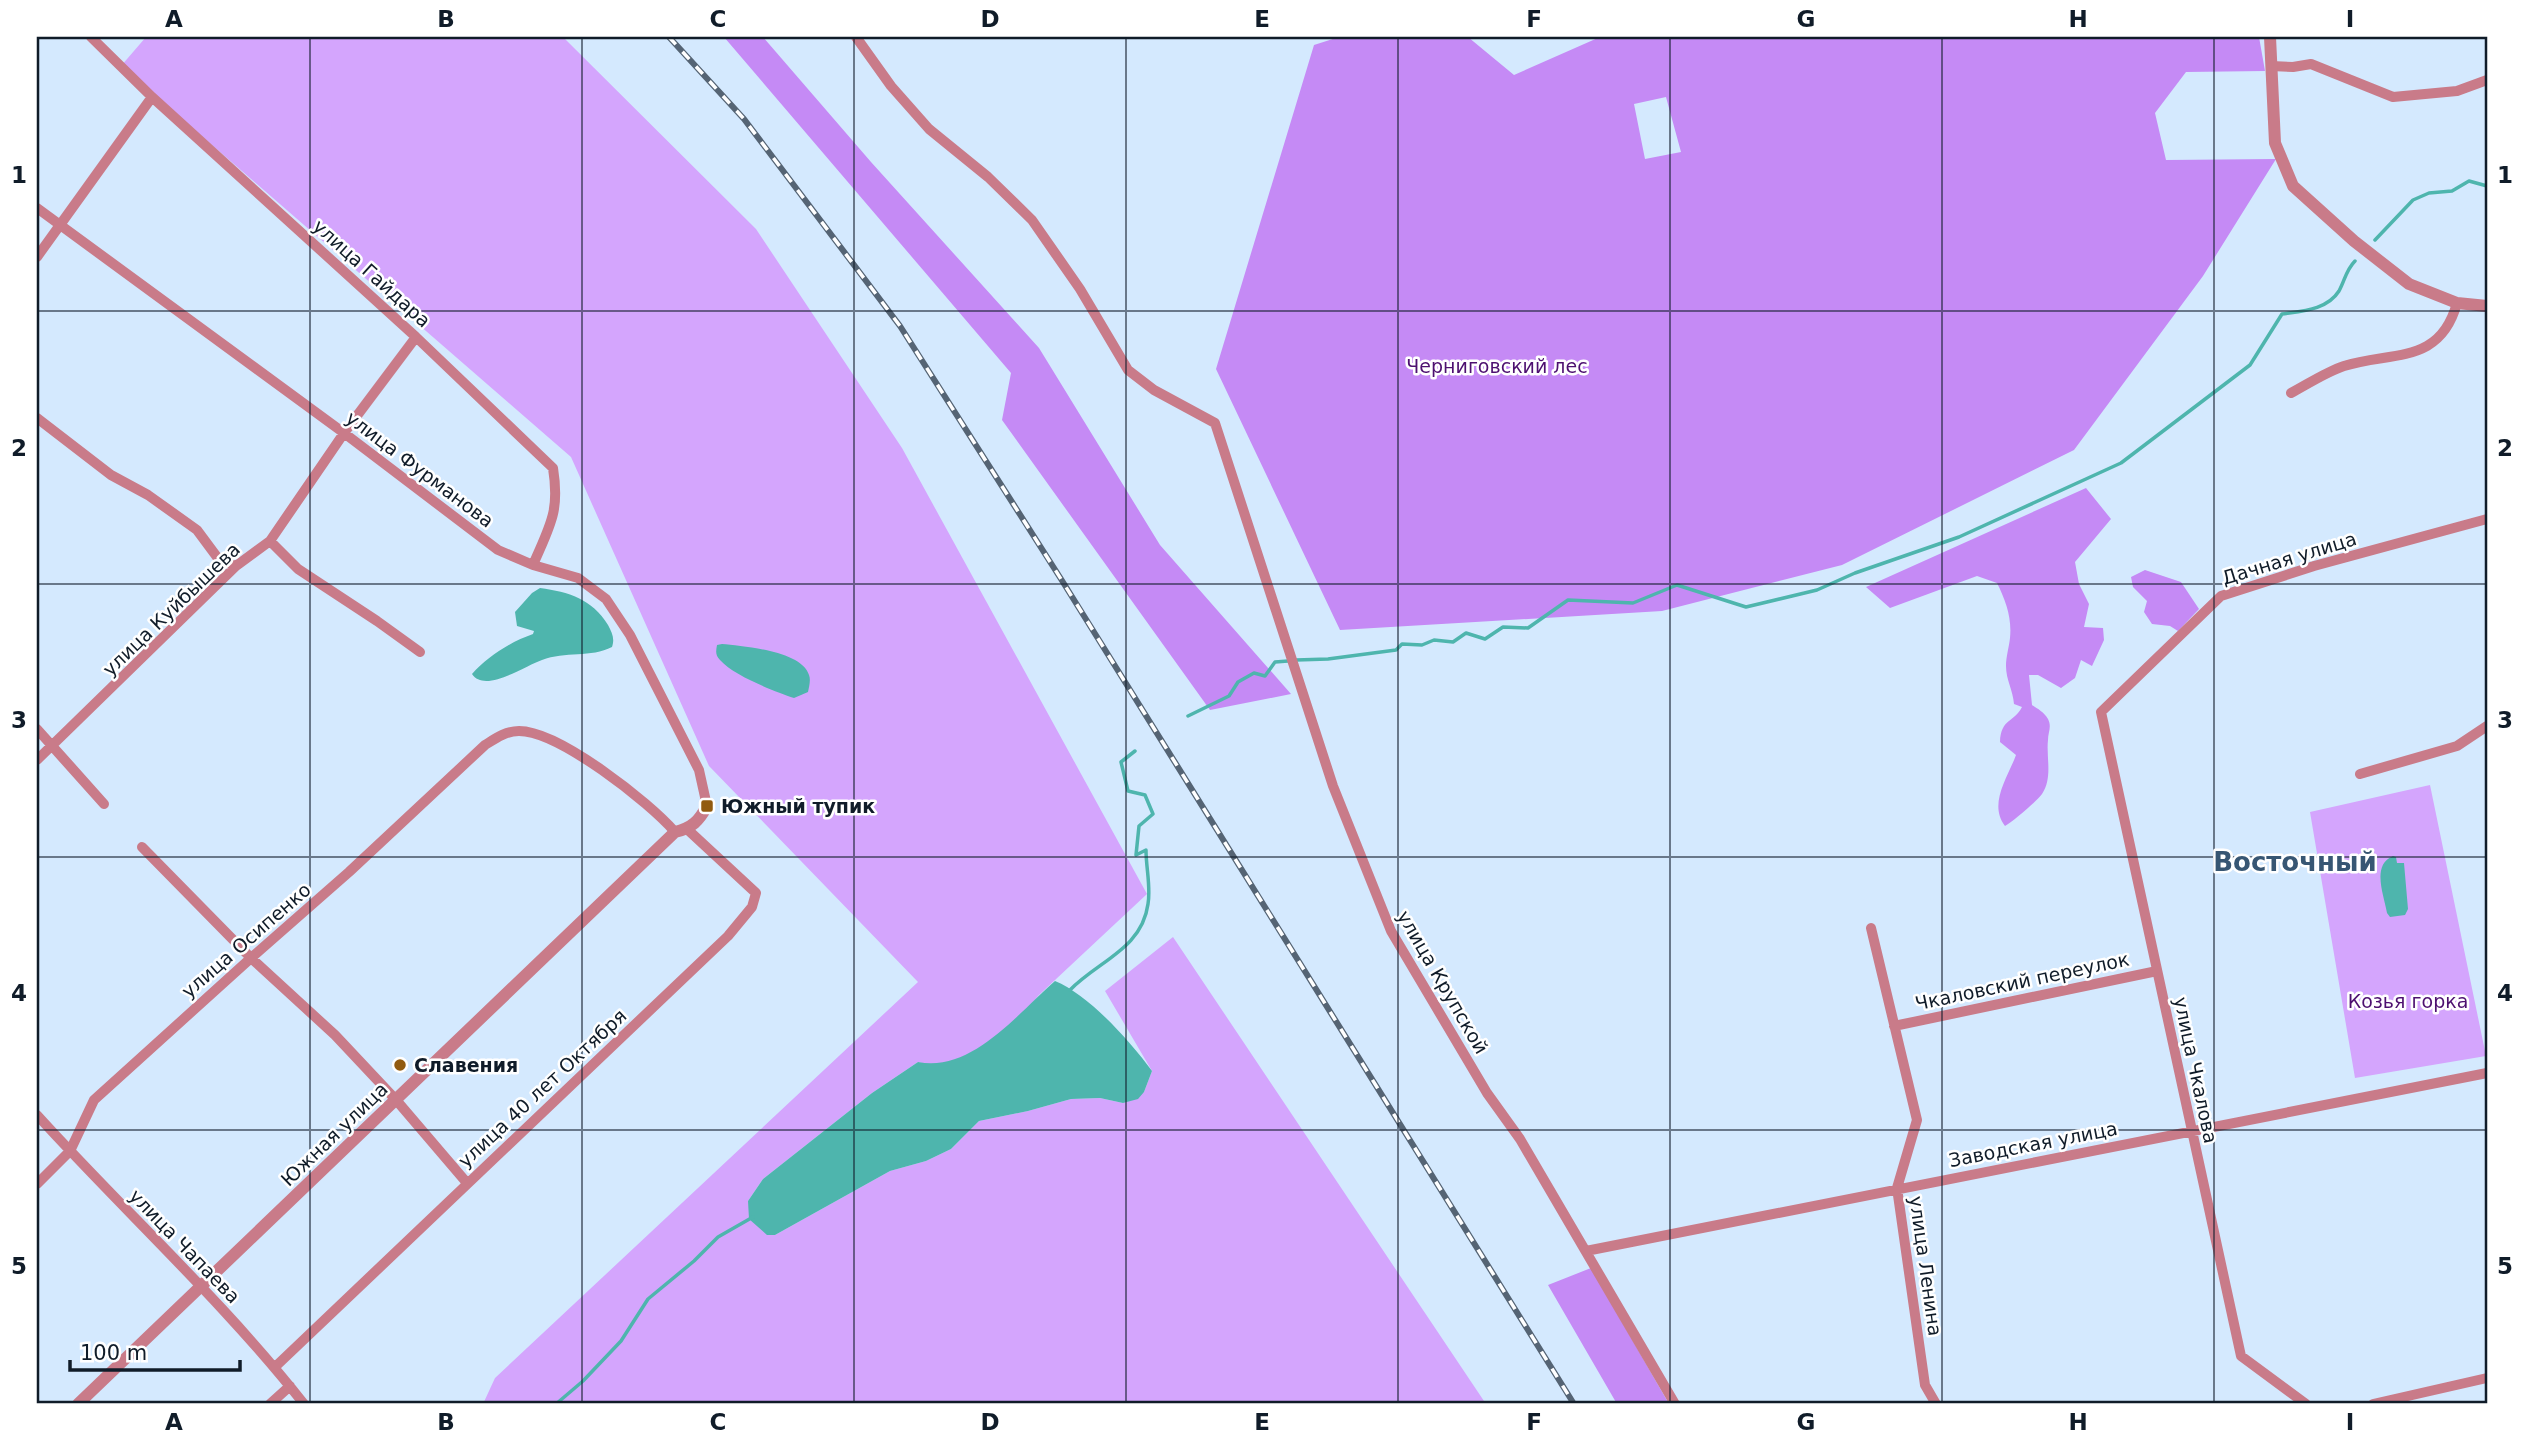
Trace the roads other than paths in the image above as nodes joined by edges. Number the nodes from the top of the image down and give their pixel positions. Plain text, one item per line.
1 (92, 37) edge
2 (856, 37) edge
3 (2270, 37) edge
4 (2271, 66) junction
5 (2487, 80) edge
6 (152, 97) junction
7 (37, 208) edge
8 (61, 225) junction
9 (37, 257) edge
10 (2457, 303) junction
11 (2487, 306) edge
12 (416, 337) junction
13 (2291, 393) dead end
14 (37, 418) edge
15 (344, 433) junction
16 (2487, 519) edge
17 (270, 541) junction
18 (533, 565) junction
19 (236, 566) junction
20 (420, 652) dead end
21 (2101, 712) joint
22 (2487, 726) edge
23 (37, 729) edge
24 (52, 746) junction
25 (37, 760) edge
26 (2360, 774) dead end
27 (104, 804) dead end
28 (707, 806) joint
29 (681, 831) junction
30 (142, 847) dead end
31 (1871, 928) dead end
32 (251, 958) junction
33 (2157, 971) junction
34 (1894, 1026) junction
35 (2487, 1073) edge
36 (397, 1101) junction
37 (37, 1115) edge
38 (2192, 1131) junction
39 (70, 1151) junction
40 (467, 1183) junction
41 (37, 1184) edge
42 (1897, 1188) junction
43 (1586, 1251) junction
44 (202, 1287) junction
45 (275, 1367) junction
46 (2487, 1378) edge
47 (290, 1386) junction
48 (78, 1404) edge
49 (270, 1404) edge
50 (304, 1404) edge
51 (1675, 1404) edge
52 (1936, 1404) edge
53 (2306, 1404) edge
54 (2373, 1404) edge

1 - 6 street, улица Гайдара
2 - 43 street, улица Крупской
3 - 4 street
4 - 5 street
4 - 10 street
6 - 8 street
6 - 12 street, улица Гайдара
7 - 8 street, улица Фурманова
8 - 9 street
8 - 15 street, улица Фурманова
10 - 11 street
10 - 13 street
12 - 15 street, улица Куйбышева
12 - 18 street, улица Гайдара
14 - 19 street
15 - 17 street, улица Куйбышева
15 - 18 street, улица Фурманова
16 - 21 street, Дачная улица
17 - 19 street, улица Куйбышева
17 - 20 street
18 - 28 street, улица Фурманова
19 - 24 street, улица Куйбышева
21 - 33 street, улица Чкалова
22 - 26 street
23 - 24 street
24 - 25 street, улица Куйбышева
24 - 27 street
28 - 29 street, Южная улица
29 - 32 street, улица Осипенко
29 - 36 street, Южная улица
29 - 40 street, улица 40 лет Октября
30 - 32 street
31 - 34 street, улица Ленина
32 - 36 street
32 - 39 street, улица Осипенко
33 - 34 street, Чкаловский переулок
33 - 38 street, улица Чкалова
34 - 42 street, улица Ленина
35 - 38 street, Заводская улица
36 - 40 street
36 - 44 street, Южная улица
37 - 39 street, улица Чапаева
38 - 42 street, Заводская улица
38 - 53 street, улица Чкалова
39 - 41 street, улица Осипенко
39 - 44 street, улица Чапаева
40 - 45 street, улица 40 лет Октября
42 - 43 street, Заводская улица
42 - 52 street, улица Ленина
43 - 51 street, улица Крупской
44 - 45 street, улица Чапаева
44 - 48 street, Южная улица
45 - 47 street, улица Чапаева
46 - 54 street
47 - 49 street
47 - 50 street, улица Чапаева

